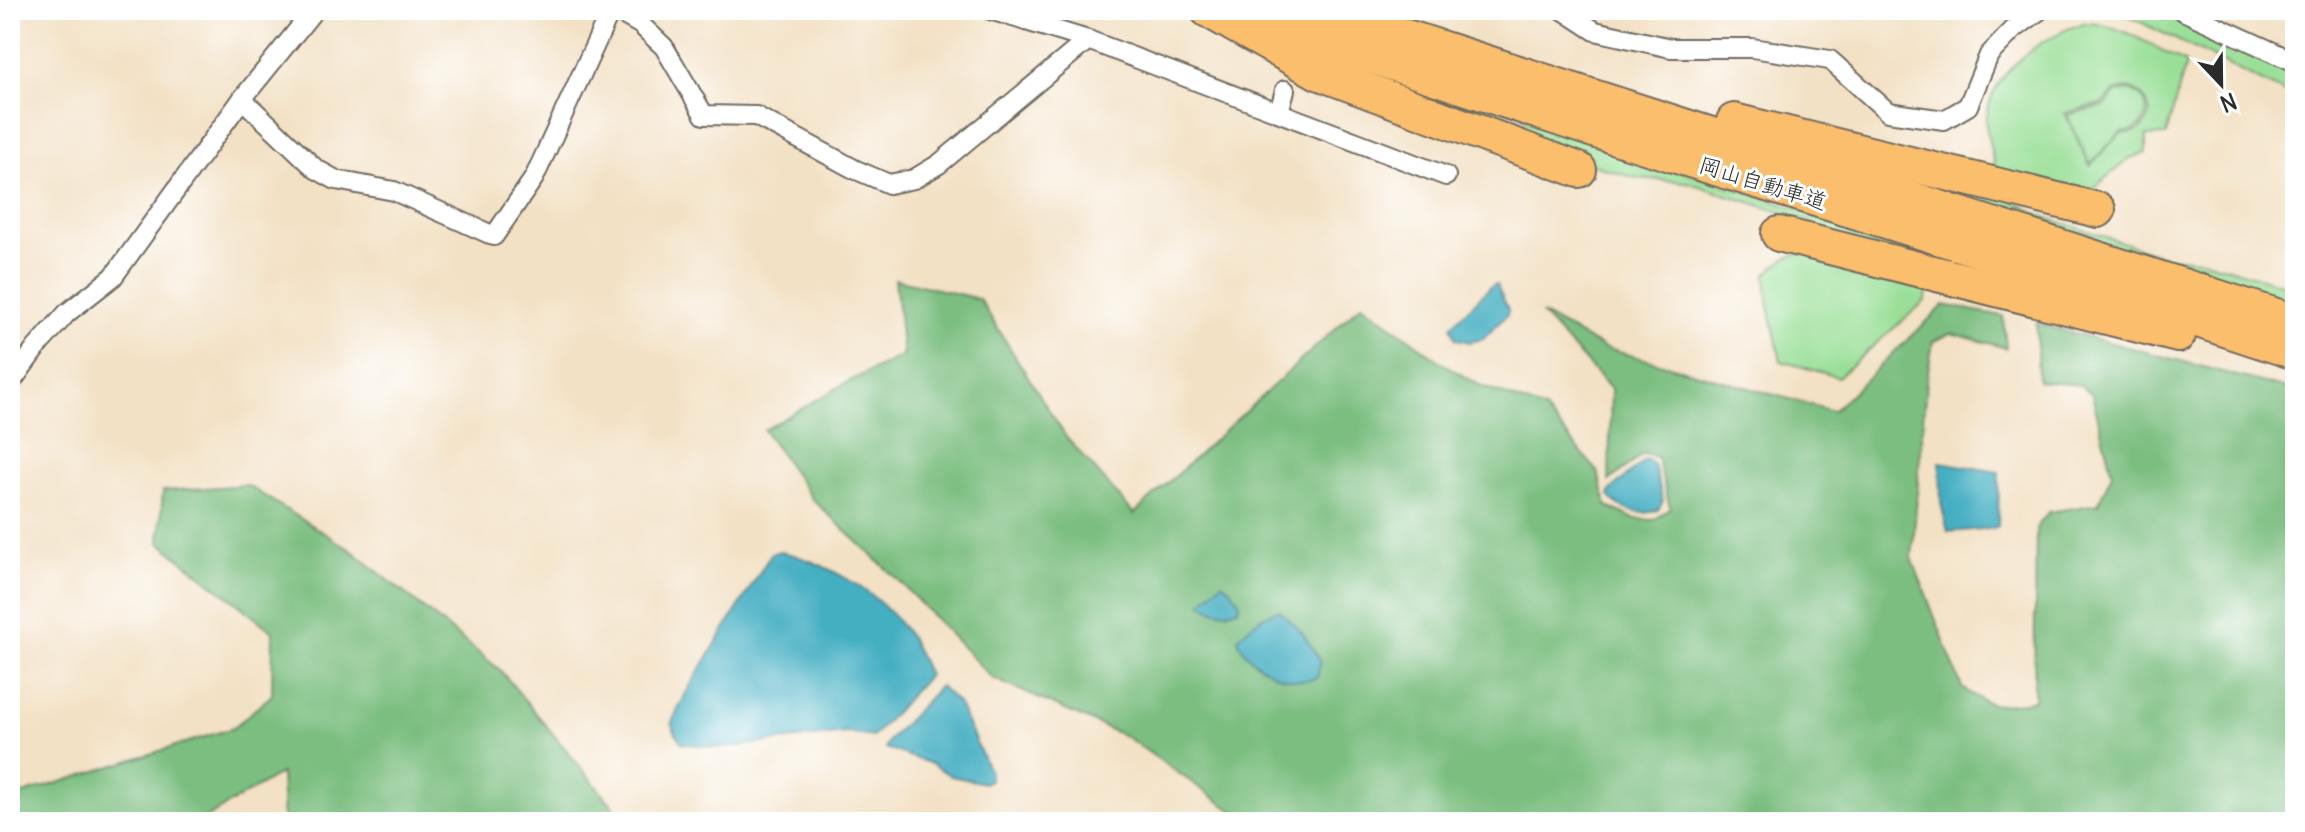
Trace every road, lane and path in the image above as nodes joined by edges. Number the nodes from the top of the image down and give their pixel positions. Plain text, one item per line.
1 (314, 10) edge
2 (613, 10) edge
3 (990, 10) edge
4 (1208, 10) edge
5 (1232, 10) edge
6 (1322, 10) edge
7 (1563, 10) edge
8 (2040, 10) edge
9 (2181, 10) edge
10 (1392, 33) junction
11 (1088, 40) junction
12 (2295, 62) edge
13 (1285, 90) dead end
14 (242, 99) junction
15 (1279, 112) junction
16 (1579, 170) dead end
17 (1446, 176) dead end
18 (2098, 210) dead end
19 (1779, 234) dead end
20 (2295, 322) edge
21 (2295, 352) edge
22 (2295, 365) edge
23 (10, 384) edge

1 - 14 street
2 - 11 street
2 - 14 street
3 - 11 street
4 - 16 highway
5 - 21 highway, 岡山自動車道
6 - 10 highway, 岡山自動車道
7 - 8 street
9 - 12 street
10 - 18 highway
10 - 20 highway, 岡山自動車道
11 - 15 street
13 - 15 street
14 - 23 street
15 - 17 street
19 - 22 highway

